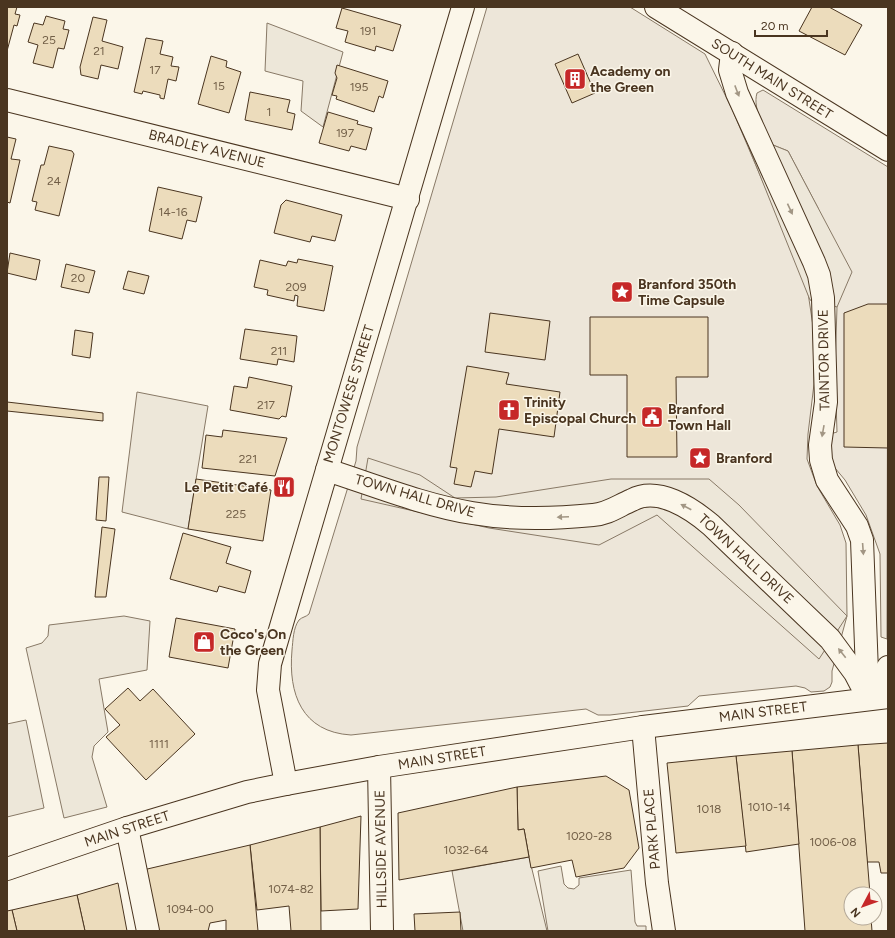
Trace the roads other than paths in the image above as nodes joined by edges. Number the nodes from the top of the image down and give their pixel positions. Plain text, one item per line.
1 (463, 7) edge
2 (656, 7) edge
3 (732, 53) junction
4 (7, 100) edge
5 (888, 150) edge
6 (408, 199) junction
7 (326, 470) junction
8 (888, 668) edge
9 (878, 698) edge
10 (642, 727) junction
11 (379, 767) junction
12 (286, 784) junction
13 (127, 828) junction
14 (7, 870) edge
15 (148, 931) edge
16 (382, 931) edge
17 (664, 931) edge

1 - 6 street, MONTOWESE STREET
2 - 3 street, SOUTH MAIN STREET
3 - 5 street, SOUTH MAIN STREET
3 -> 9 street, TAINTOR DRIVE
4 - 6 street, BRADLEY AVENUE
6 - 7 street, MONTOWESE STREET
9 -> 7 street, TOWN HALL DRIVE
7 - 12 street, MONTOWESE STREET
8 - 9 street
9 - 10 street, MAIN STREET
10 - 11 street, MAIN STREET
10 - 17 street, PARK PLACE
11 - 12 street, MAIN STREET
11 - 16 street, HILLSIDE AVENUE
12 - 13 street, MAIN STREET
13 - 14 street, MAIN STREET
13 - 15 street

